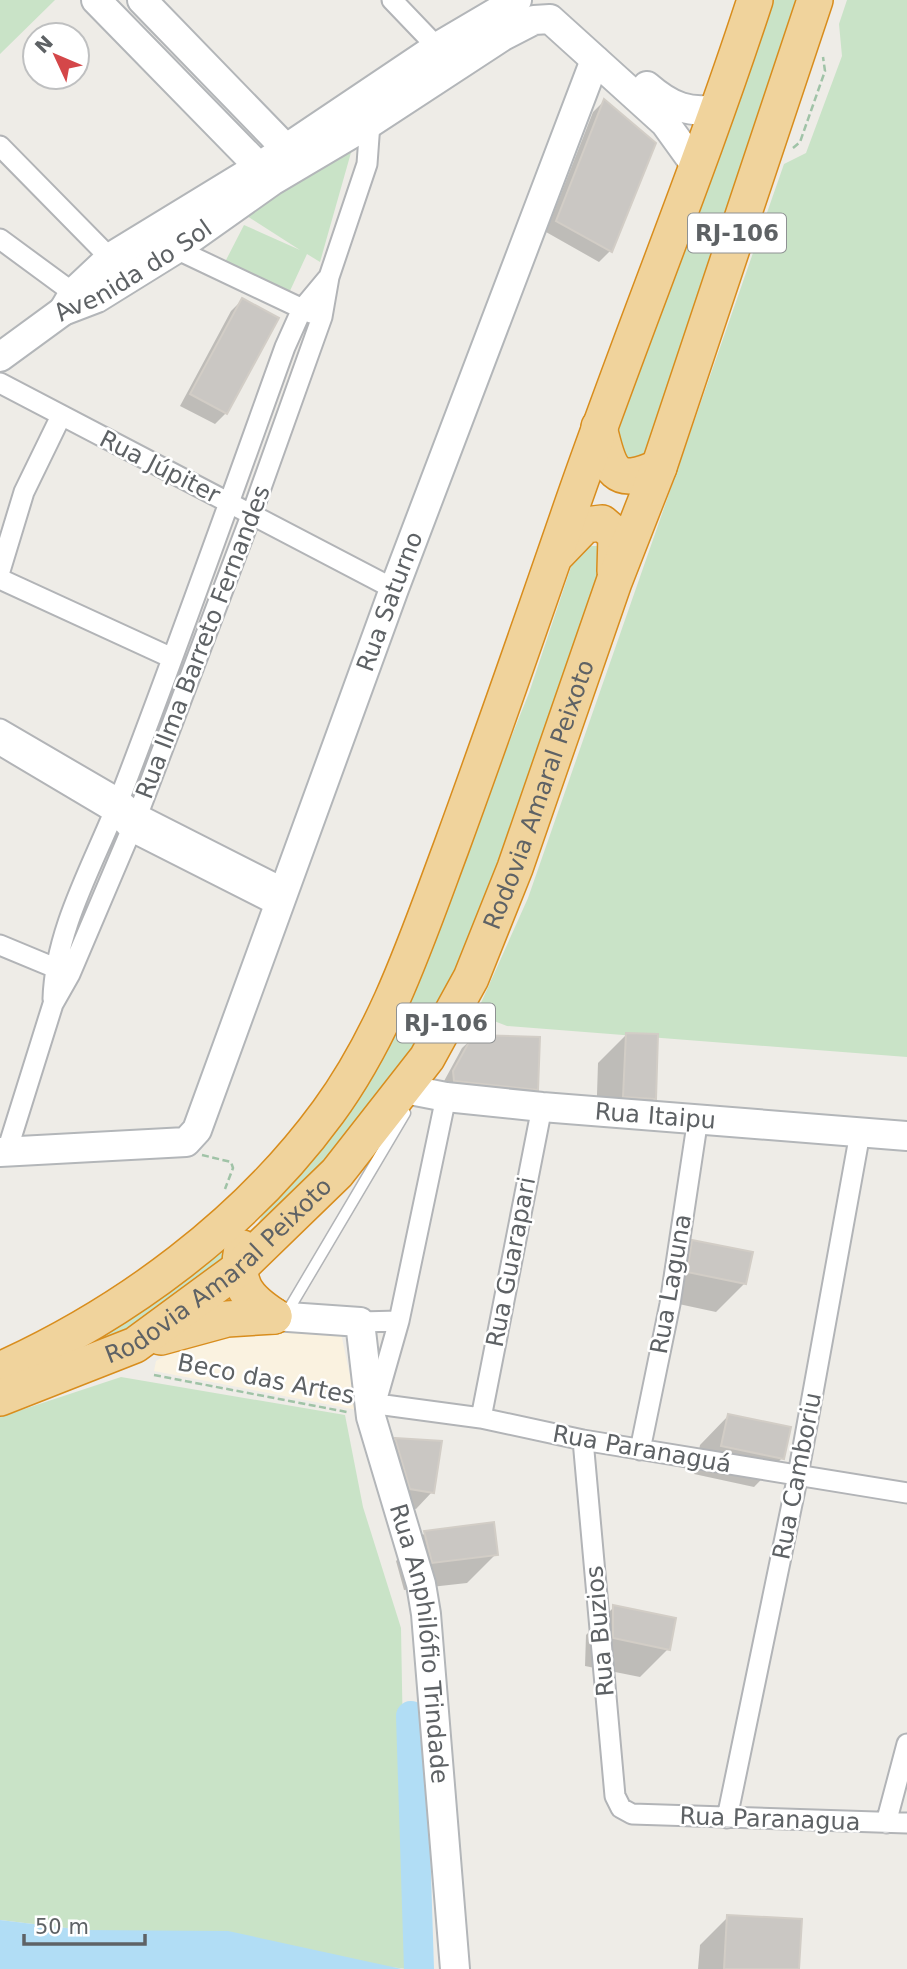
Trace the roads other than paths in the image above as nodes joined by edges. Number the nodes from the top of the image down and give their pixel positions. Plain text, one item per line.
1 (96, 0) edge
2 (142, 0) edge
3 (392, 0) edge
4 (517, 0) edge
5 (755, 0) edge
6 (815, 0) edge
7 (553, 5) edge
8 (437, 47) junction
9 (595, 60) junction
10 (720, 108) junction
11 (370, 123) junction
12 (0, 146) edge
13 (293, 156) junction
14 (696, 166) junction
15 (266, 173) junction
16 (0, 239) edge
17 (176, 249) junction
18 (120, 267) junction
19 (329, 277) junction
20 (75, 302) junction
21 (302, 309) junction
22 (322, 317) junction
23 (0, 357) edge
24 (0, 383) edge
25 (61, 416) junction
26 (599, 427) junction
27 (659, 467) junction
28 (229, 502) junction
29 (252, 513) junction
30 (554, 558) junction
31 (0, 570) edge
32 (0, 579) edge
33 (614, 582) junction
34 (394, 589) junction
35 (172, 658) junction
36 (0, 729) edge
37 (0, 746) edge
38 (116, 806) junction
39 (134, 822) junction
40 (283, 898) junction
41 (0, 945) edge
42 (62, 971) junction
43 (423, 1093) junction
44 (541, 1107) junction
45 (698, 1118) junction
46 (860, 1133) junction
47 (907, 1136) edge
48 (3, 1152) edge
49 (287, 1162) junction
50 (237, 1270) junction
51 (279, 1316) junction
52 (399, 1321) junction
53 (360, 1322) junction
54 (135, 1345) junction
55 (0, 1370) edge
56 (0, 1398) edge
57 (369, 1411) junction
58 (481, 1418) junction
59 (583, 1440) junction
60 (640, 1450) junction
61 (798, 1475) junction
62 (907, 1493) edge
63 (907, 1744) edge
64 (632, 1814) joint
65 (727, 1818) junction
66 (886, 1823) junction
67 (907, 1823) edge
68 (454, 1969) edge

1 - 15 street
2 - 13 street
3 - 8 street
4 - 8 street, Avenida do Sol
5 - 10 highway, Rodovia Amaral Peixoto / RJ-106
6 - 27 highway, Rodovia Amaral Peixoto / RJ-106
7 - 9 street
7 - 10 street
7 - 11 street, Avenida do Sol
8 - 13 street, Avenida do Sol
9 - 14 street
9 - 34 street, Rua Saturno
10 - 14 highway, Rodovia Amaral Peixoto / RJ-106
11 - 13 street, Avenida do Sol
11 - 19 street, Rua Ilma Barreto Fernandes
12 - 18 street
13 - 15 street, Avenida do Sol
14 - 26 highway, Rodovia Amaral Peixoto / RJ-106
15 - 17 street, Avenida do Sol
15 - 18 street, Avenida do Sol
16 - 20 street
17 - 18 street, Avenida do Sol
17 - 21 street
18 - 20 street, Avenida do Sol
19 - 21 street, Rua Ilma Barreto Fernandes
19 - 22 street, Rua Ilma Barreto Fernandes
20 - 23 street, Avenida do Sol
21 - 22 street
21 - 28 street, Rua Ilma Barreto Fernandes
22 - 29 street, Rua Ilma Barreto Fernandes
24 - 25 street, Rua Júpiter
25 - 28 street, Rua Júpiter
25 - 31 street
26 - 27 highway
26 - 30 highway, Rodovia Amaral Peixoto / RJ-106
27 - 33 highway, Rodovia Amaral Peixoto / RJ-106
28 - 29 street, Rua Júpiter
28 - 35 street, Rua Ilma Barreto Fernandes
29 - 34 street, Rua Júpiter
29 - 39 street, Rua Ilma Barreto Fernandes
30 - 33 highway
30 - 49 highway, Rodovia Amaral Peixoto / RJ-106
32 - 35 street
33 - 43 highway, Rodovia Amaral Peixoto / RJ-106
34 - 40 street, Rua Saturno
35 - 38 street, Rua Ilma Barreto Fernandes
36 - 38 street
37 - 38 street
38 - 39 street
38 - 42 street, Rua Ilma Barreto Fernandes
39 - 40 street
39 - 42 street, Rua Ilma Barreto Fernandes
40 - 48 street, Rua Saturno
41 - 42 street
42 - 48 street, Rua Ilma Barreto Fernandes
43 - 44 street, Rua Itaipu
43 - 50 highway, Rodovia Amaral Peixoto / RJ-106
43 - 51 lane
43 - 52 street
44 - 45 street, Rua Itaipu
44 - 58 street, Rua Guarapari
45 - 46 street, Rua Itaipu
45 - 60 street, Rua Laguna
46 - 47 street, Rua Itaipu
46 - 61 street, Rua Camboriu
49 - 50 highway
49 - 55 highway, Rodovia Amaral Peixoto / RJ-106
50 - 51 highway
50 - 54 highway, Rodovia Amaral Peixoto / RJ-106
51 - 53 street
51 - 54 highway
52 - 53 street
52 - 57 street
53 - 57 street, Rua Anphilófio Trindade
54 - 56 highway, Rodovia Amaral Peixoto / RJ-106
57 - 58 street, Rua Paranaguá
57 - 68 street, Rua Anphilófio Trindade
58 - 59 street, Rua Paranaguá
59 - 60 street, Rua Paranaguá
59 - 64 street, Rua Buzios
60 - 61 street, Rua Paranaguá
61 - 62 street, Rua Paranaguá
61 - 65 street, Rua Camboriu
63 - 66 street
64 - 65 street, Rua Paranagua
65 - 66 street, Rua Paranagua
66 - 67 street, Rua Paranagua

